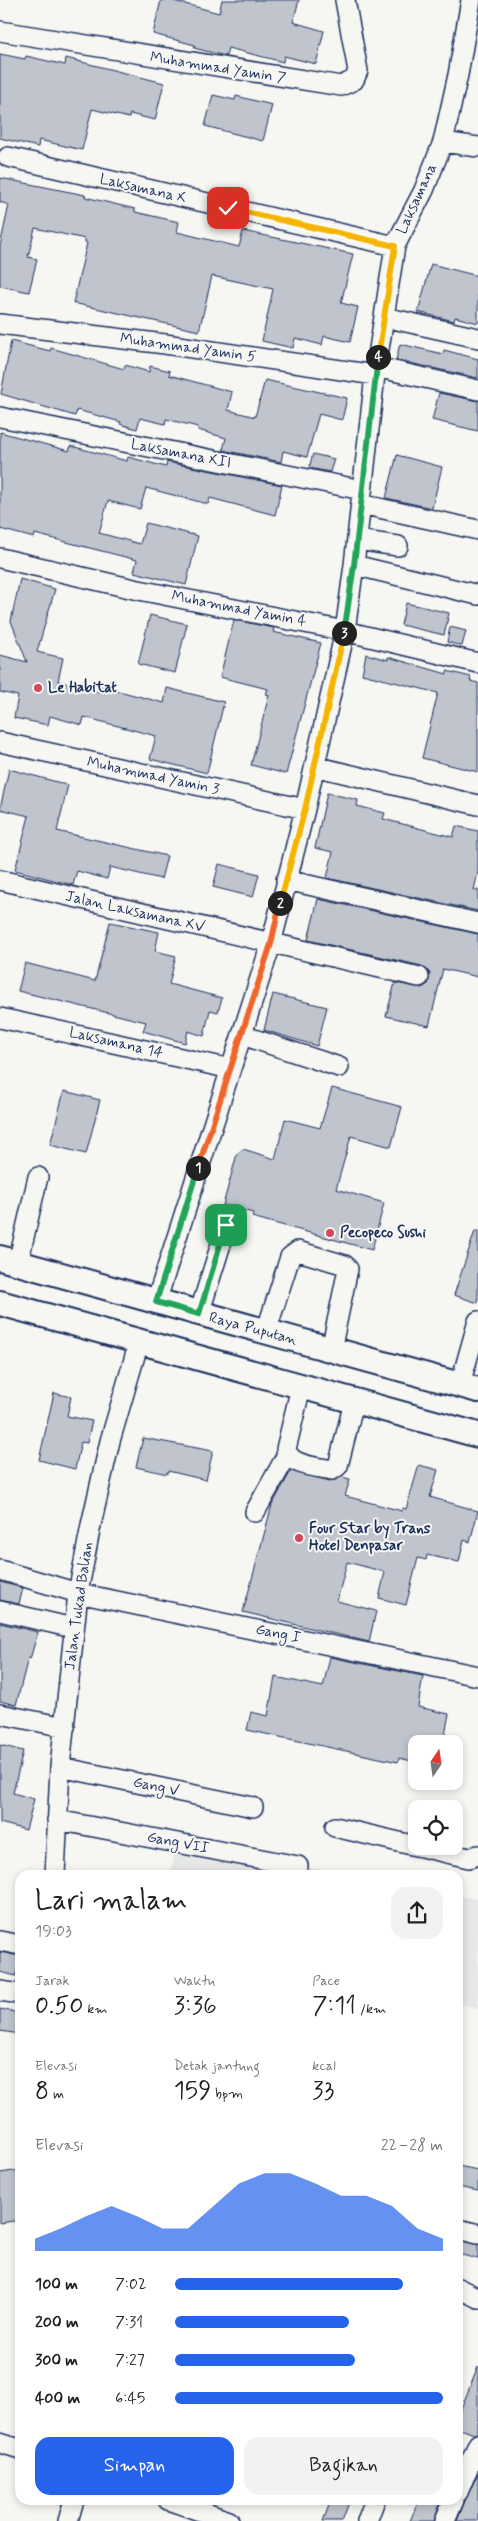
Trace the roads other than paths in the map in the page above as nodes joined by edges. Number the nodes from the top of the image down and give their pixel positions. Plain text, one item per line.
1 (344, 0) edge
2 (471, 0) edge
3 (0, 31) edge
4 (443, 142) junction
5 (478, 147) edge
6 (8, 157) dead end
7 (395, 246) junction
8 (384, 316) junction
9 (0, 324) edge
10 (478, 338) edge
11 (376, 371) junction
12 (478, 390) edge
13 (0, 417) edge
14 (361, 497) junction
15 (478, 530) edge
16 (357, 540) junction
17 (398, 546) dead end
18 (0, 558) edge
19 (354, 565) junction
20 (478, 595) edge
21 (345, 630) junction
22 (478, 664) edge
23 (0, 742) edge
24 (314, 766) junction
25 (478, 805) edge
26 (305, 809) junction
27 (0, 880) edge
28 (286, 880) junction
29 (478, 923) edge
30 (271, 944) junction
31 (419, 977) dead end
32 (0, 1018) edge
33 (242, 1036) junction
34 (339, 1067) dead end
35 (231, 1069) junction
36 (38, 1177) dead end
37 (226, 1225) dead end
38 (9, 1261) edge
39 (156, 1302) junction
40 (0, 1303) edge
41 (199, 1314) junction
42 (478, 1321) edge
43 (266, 1332) junction
44 (139, 1342) junction
45 (332, 1350) junction
46 (301, 1387) junction
47 (469, 1388) edge
48 (354, 1402) junction
49 (478, 1435) edge
50 (287, 1455) junction
51 (255, 1512) dead end
52 (0, 1570) edge
53 (78, 1593) junction
54 (0, 1611) edge
55 (73, 1628) junction
56 (478, 1676) edge
57 (0, 1714) edge
58 (65, 1727) junction
59 (60, 1767) junction
60 (253, 1807) dead end
61 (57, 1820) junction
62 (335, 1827) dead end
63 (408, 1844) edge
64 (456, 1855) edge
65 (478, 1855) edge
66 (298, 1866) dead end
67 (55, 1870) edge
68 (0, 1940) edge
69 (15, 1944) edge
70 (0, 1991) edge
71 (15, 1993) edge
72 (463, 2230) edge
73 (478, 2234) edge
74 (463, 2290) edge
75 (478, 2298) edge
76 (0, 2443) edge
77 (478, 2444) edge
78 (15, 2448) edge
79 (463, 2480) edge
80 (73, 2505) edge
81 (178, 2505) edge
82 (373, 2505) edge
83 (452, 2505) edge
84 (201, 2516) edge
85 (68, 2521) edge
86 (230, 2521) edge
87 (367, 2521) edge
88 (445, 2521) edge

1 - 3 street, Muhammad Yamin 7
2 - 4 street, Laksamana
4 - 5 street
4 - 7 street, Laksamana
6 - 7 street, Laksamana X
7 - 8 street, Laksamana
8 - 10 street
8 - 11 street, Laksamana
9 - 11 street, Muhammad Yamin 5
11 - 12 street, Muhammad Yamin 5
11 - 14 street, Laksamana
13 - 14 street, Laksamana XII
14 - 15 street, Laksamana XII
14 - 16 street, Laksamana
16 - 17 street
16 - 19 street, Laksamana
18 - 21 street, Muhammad Yamin 4
19 - 20 street
19 - 21 street, Laksamana
21 - 22 street, Muhammad Yamin 4
21 - 24 street, Laksamana
23 - 26 street, Muhammad Yamin 3
24 - 25 street
24 - 26 street, Laksamana
26 - 28 street, Laksamana
27 - 30 street, Jalan Laksamana XV
28 - 29 street
28 - 30 street, Laksamana
30 - 31 street, Jalan Laksamana XV
30 - 33 street, Laksamana
32 - 35 street, Laksamana 14
33 - 34 street
33 - 35 street, Laksamana
35 - 39 street, Laksamana
36 - 38 street
37 - 41 street
38 - 39 main road, Raya Puputan
39 - 41 main road, Raya Puputan
40 - 44 main road
41 - 43 main road, Raya Puputan
42 - 47 street
43 - 45 main road, Raya Puputan
43 - 45 street
44 - 46 main road
44 - 53 street, Jalan Tukad Balian
45 - 47 main road, Raya Puputan
46 - 48 main road
46 - 50 street
48 - 49 main road
48 - 50 street
50 - 51 street
52 - 53 street, Gang I
53 - 55 street, Jalan Tukad Balian
53 - 56 street, Gang I
54 - 55 street
55 - 58 street, Jalan Tukad Balian
57 - 58 street
58 - 59 street, Jalan Tukad Balian
59 - 60 street, Gang V
59 - 61 street, Jalan Tukad Balian
61 - 66 street, Gang VII
61 - 67 street, Jalan Tukad Balian
62 - 63 street
64 - 65 street
68 - 69 street
70 - 71 street
72 - 73 street
74 - 75 street
76 - 78 street
77 - 79 street
80 - 85 street
81 - 84 street
82 - 87 street
83 - 88 street
84 - 86 street

